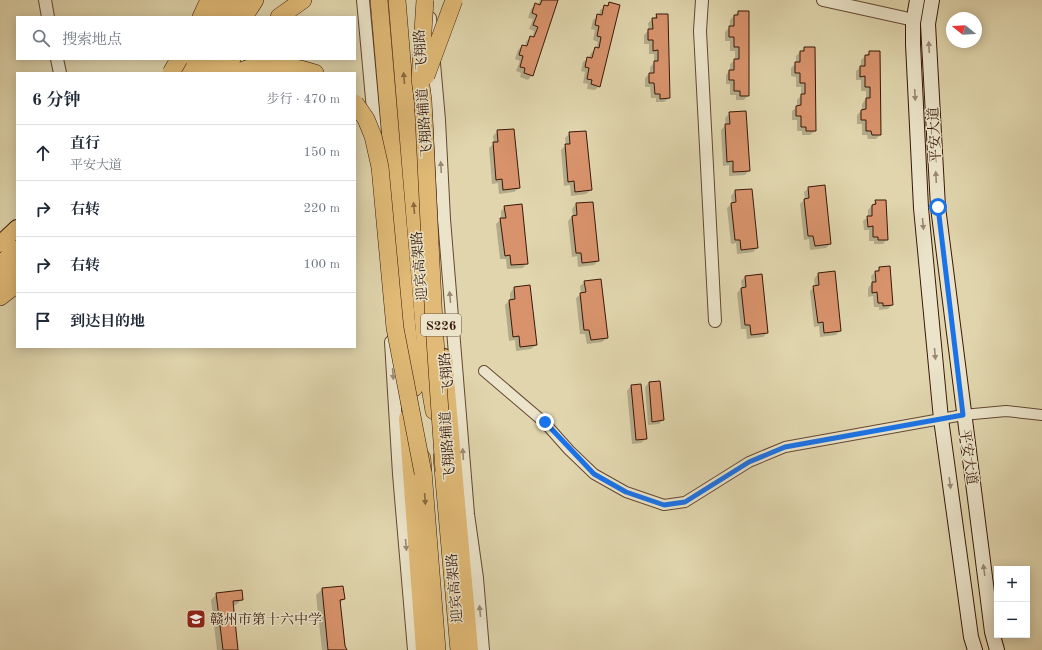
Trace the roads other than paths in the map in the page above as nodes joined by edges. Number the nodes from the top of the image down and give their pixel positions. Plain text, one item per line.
1 (45, 0) edge
2 (209, 0) edge
3 (226, 0) edge
4 (240, 0) edge
5 (255, 0) edge
6 (263, 0) edge
7 (303, 0) edge
8 (364, 0) edge
9 (374, 0) edge
10 (379, 0) edge
11 (397, 0) edge
12 (416, 0) edge
13 (425, 0) edge
14 (428, 0) edge
15 (454, 0) edge
16 (702, 0) edge
17 (823, 0) edge
18 (917, 0) edge
19 (932, 0) edge
20 (48, 16) edge
21 (201, 16) edge
22 (214, 16) edge
23 (229, 16) edge
24 (245, 16) edge
25 (252, 16) edge
26 (280, 16) edge
27 (914, 20) junction
28 (381, 28) junction
29 (57, 60) edge
30 (178, 60) edge
31 (196, 60) edge
32 (211, 60) edge
33 (219, 60) edge
34 (231, 60) edge
35 (60, 72) edge
36 (171, 72) edge
37 (188, 72) edge
38 (203, 72) edge
39 (210, 72) edge
40 (220, 72) edge
41 (241, 72) edge
42 (311, 72) edge
43 (423, 100) junction
44 (356, 104) edge
45 (16, 229) edge
46 (0, 244) edge
47 (16, 250) edge
48 (0, 265) edge
49 (16, 267) edge
50 (0, 280) edge
51 (16, 285) edge
52 (0, 298) edge
53 (715, 321) dead end
54 (484, 371) dead end
55 (963, 415) junction
56 (1042, 415) edge
57 (941, 419) junction
58 (444, 471) junction
59 (423, 473) junction
60 (414, 650) edge
61 (424, 650) edge
62 (435, 650) edge
63 (460, 650) edge
64 (470, 650) edge
65 (483, 650) edge
66 (975, 650) edge
67 (997, 650) edge

1 - 20 street
2 - 21 highway
3 - 22 main road
4 - 23 highway
5 - 24 highway
6 - 25 main road
7 - 26 highway
8 -> 60 street
9 - 28 highway
9 - 61 main road, S226
10 - 28 highway, 迎宾高架路
58 -> 11 highway, 迎宾高架路, bridge
12 - 64 main road, 飞翔路 / S226
13 - 43 highway, bridge
65 -> 14 street, 飞翔路辅道
15 - 43 highway, bridge
16 - 53 street
17 - 27 street
18 - 27 main road, 平安大道
55 -> 19 main road, 平安大道
27 -> 57 main road, 平安大道
28 - 59 highway, 迎宾高架路, bridge
29 - 35 street
30 - 36 highway, bridge
31 - 37 highway
32 - 38 highway
33 - 39 main road
34 - 40 highway
41 - 42 highway
43 - 58 highway, bridge
44 - 59 highway, bridge
45 - 46 main road
47 - 48 highway
49 - 50 highway
51 - 52 highway
54 - 57 street
55 - 56 street
55 - 57 street
67 -> 55 main road, 平安大道
57 -> 66 main road, 平安大道
58 - 63 highway, 迎宾高架路
59 -> 62 highway, 迎宾高架路

